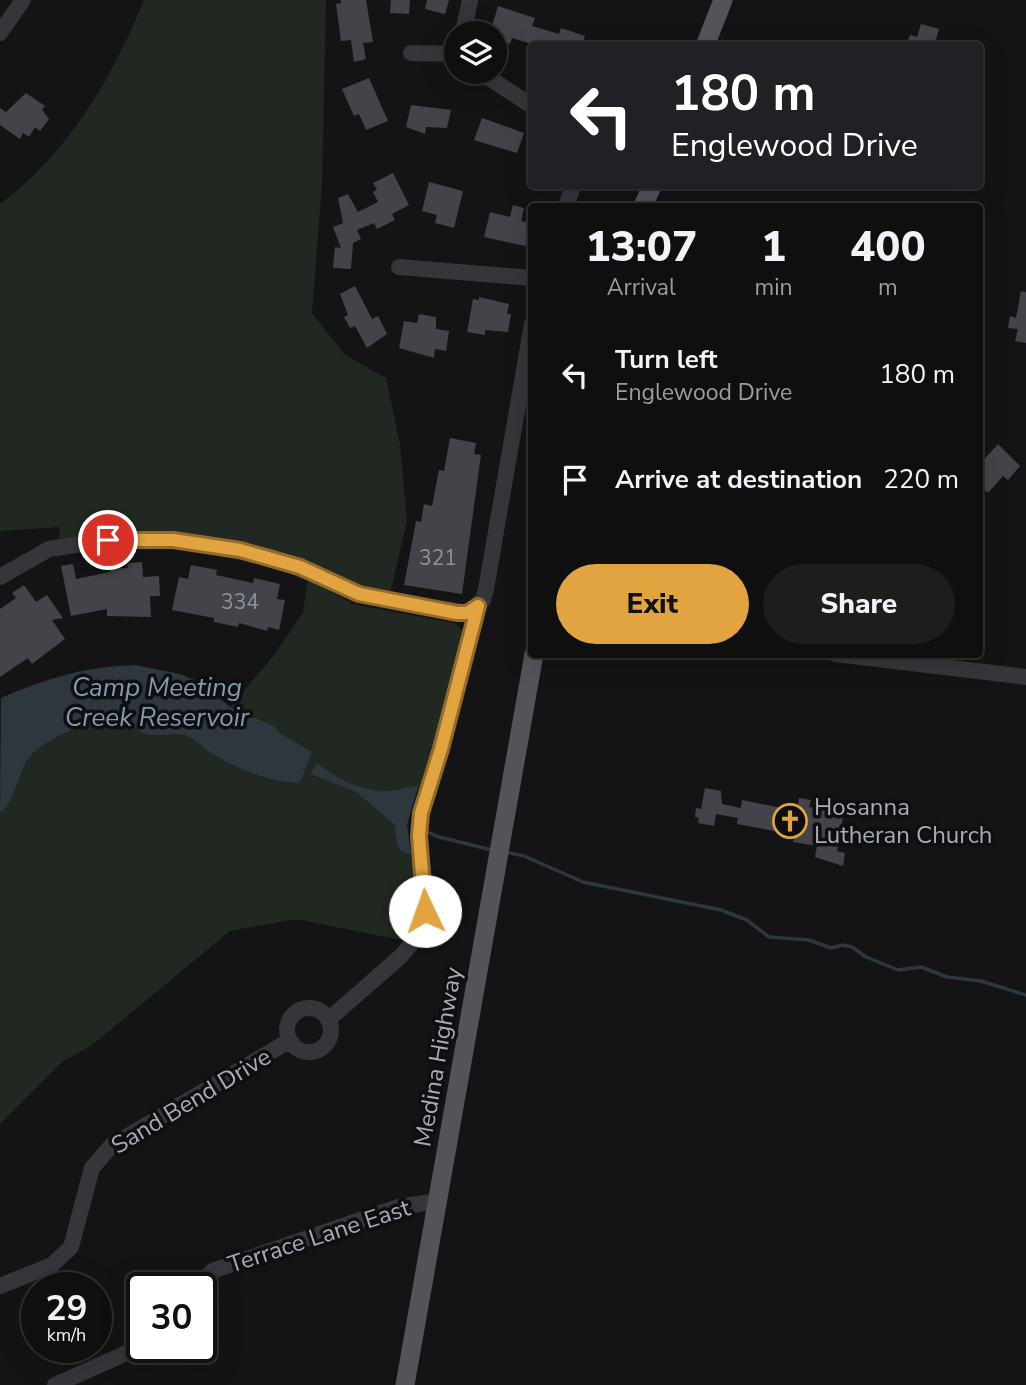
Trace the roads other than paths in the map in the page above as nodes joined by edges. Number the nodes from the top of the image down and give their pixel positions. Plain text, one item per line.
1 (23, 0) edge
2 (470, 0) edge
3 (723, 0) edge
4 (466, 21) edge
5 (0, 33) edge
6 (707, 42) edge
7 (411, 53) dead end
8 (444, 54) edge
9 (498, 84) edge
10 (528, 103) edge
11 (398, 267) dead end
12 (528, 278) edge
13 (528, 347) edge
14 (0, 577) edge
15 (478, 606) junction
16 (533, 658) edge
17 (860, 658) edge
18 (1026, 677) edge
19 (328, 1020) junction
20 (292, 1043) junction
21 (437, 1201) junction
22 (211, 1272) edge
23 (0, 1286) edge
24 (126, 1353) edge
25 (55, 1385) edge
26 (405, 1385) edge

1 - 5 street
2 - 4 street
3 - 6 main road
7 - 8 street
9 - 10 street
11 - 12 street
13 - 15 street
14 - 15 street
15 - 19 street
16 - 21 main road, Medina Highway
17 - 18 street
19 - 20 street, Sand Bend Drive
19 - 20 street, Sand Bend Drive
20 - 23 street, Sand Bend Drive
21 - 22 street, Terrace Lane East
21 - 26 main road, Medina Highway
24 - 25 street

